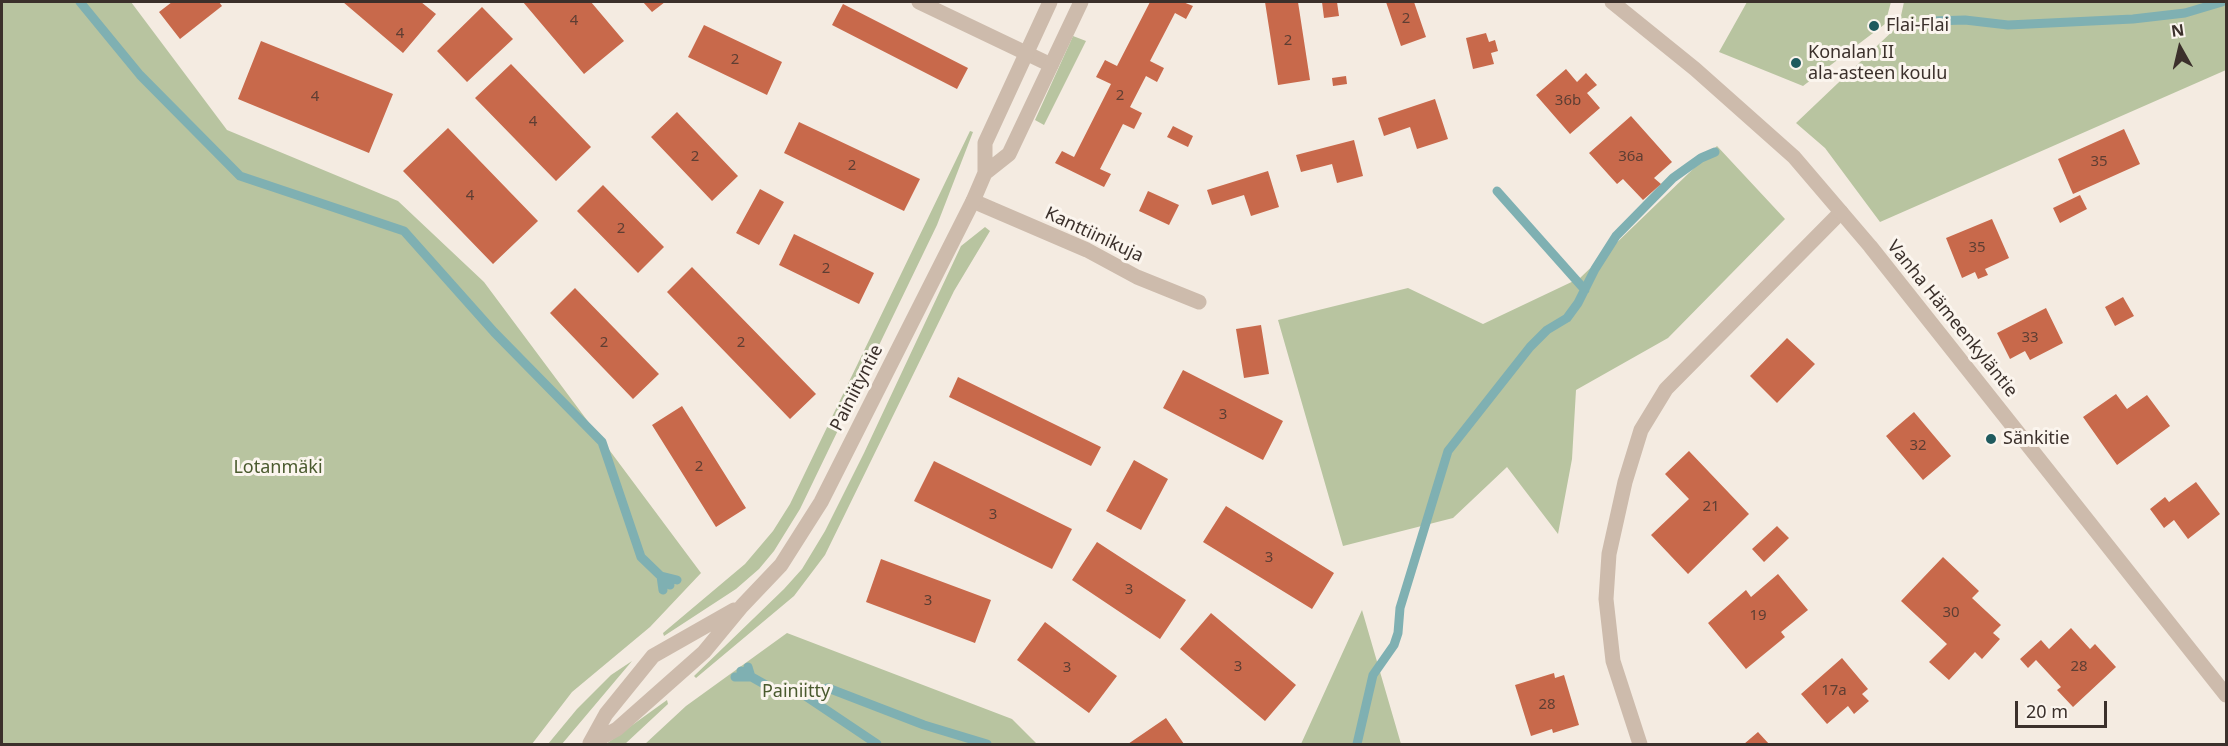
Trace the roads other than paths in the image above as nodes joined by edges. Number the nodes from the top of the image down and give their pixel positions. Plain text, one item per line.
1 (919, 2) edge
2 (1050, 2) edge
3 (1081, 2) edge
4 (1612, 2) edge
5 (1026, 53) junction
6 (1051, 65) junction
7 (985, 173) junction
8 (973, 201) junction
9 (1841, 212) junction
10 (1199, 302) dead end
11 (742, 606) junction
12 (2226, 694) edge
13 (590, 744) edge
14 (1640, 744) edge

1 - 5 street
2 - 5 street, Painiityntie
3 - 6 street, Painiityntie
4 - 9 street, Vanha Hämeenkyläntie
5 - 6 street
5 - 7 street, Painiityntie
6 - 7 street, Painiityntie
7 - 8 street, Painiityntie
8 - 10 street, Kanttiinikuja
8 - 11 street, Painiityntie
9 - 12 street, Vanha Hämeenkyläntie
9 - 14 street
11 - 13 street, Painiityntie
11 - 13 street, Painiityntie

